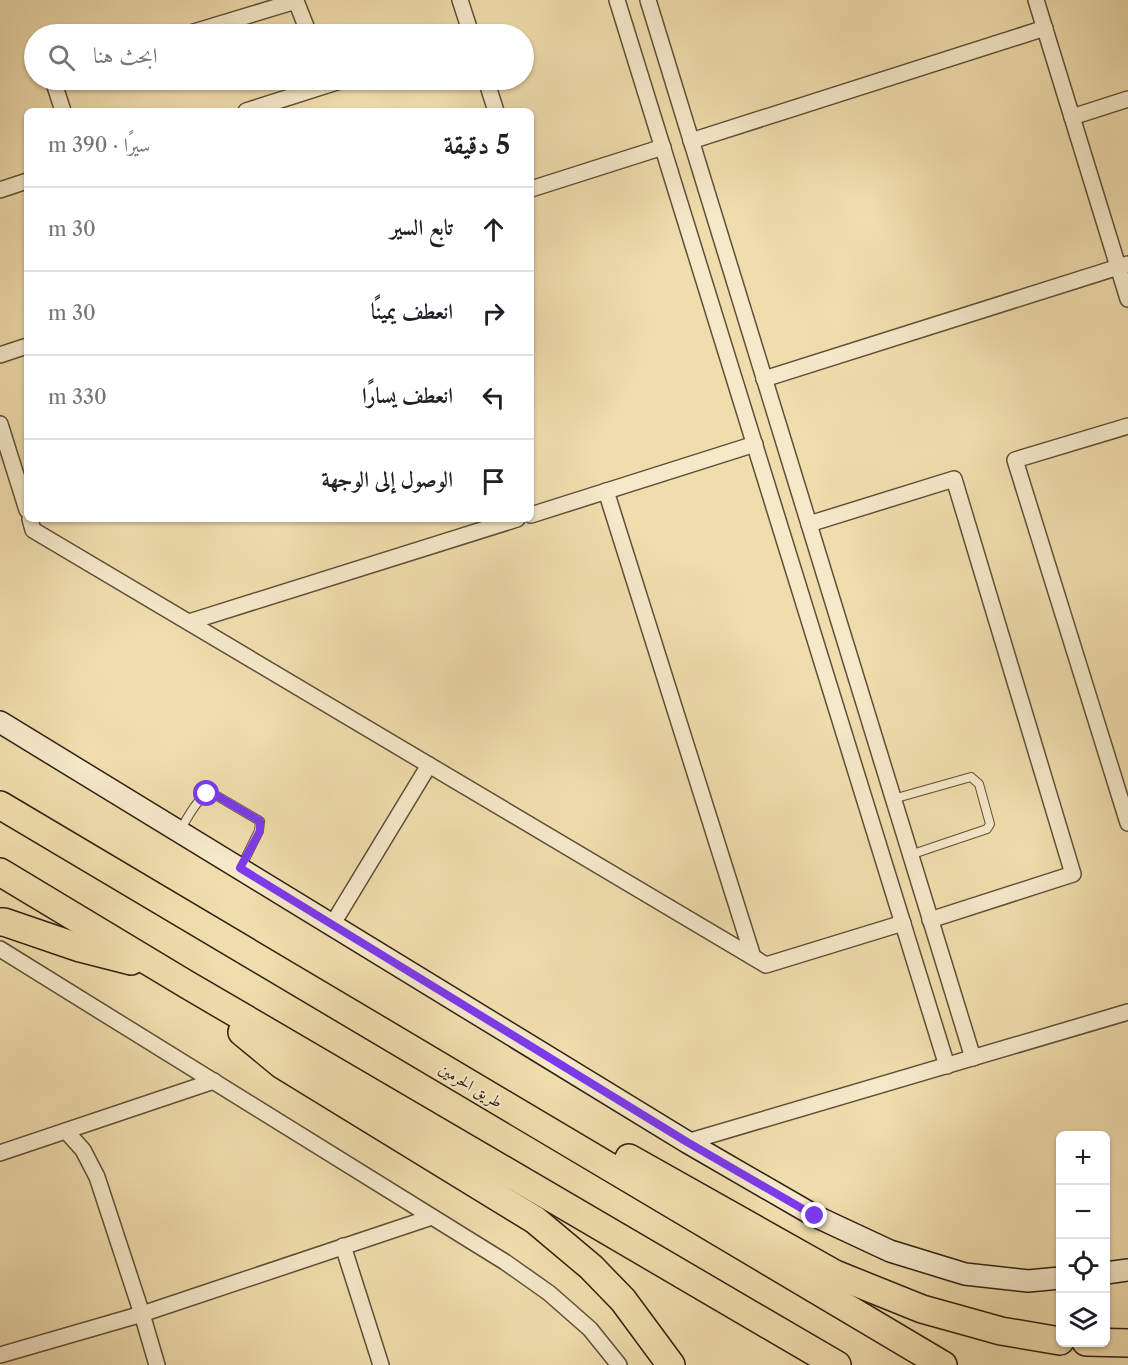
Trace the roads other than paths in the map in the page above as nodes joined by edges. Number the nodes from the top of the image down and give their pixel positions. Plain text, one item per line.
1 (460, 0) edge
2 (617, 0) edge
3 (648, 0) edge
4 (1036, 0) edge
5 (219, 24) edge
6 (305, 24) edge
7 (468, 24) edge
8 (1045, 28) junction
9 (56, 90) edge
10 (304, 90) edge
11 (489, 90) edge
12 (1128, 99) edge
13 (62, 108) edge
14 (254, 108) edge
15 (495, 108) edge
16 (1072, 117) junction
17 (691, 141) junction
18 (663, 147) junction
19 (24, 183) edge
20 (534, 188) edge
21 (0, 190) edge
22 (1123, 266) edge
23 (1128, 299) edge
24 (24, 347) edge
25 (0, 355) edge
26 (764, 379) junction
27 (0, 424) edge
28 (1128, 426) edge
29 (754, 444) junction
30 (606, 491) junction
31 (24, 500) edge
32 (534, 514) edge
33 (31, 522) edge
34 (507, 522) edge
35 (809, 524) junction
36 (189, 622) junction
37 (0, 722) edge
38 (429, 765) junction
39 (893, 799) junction
40 (0, 805) edge
41 (1128, 823) edge
42 (180, 831) junction
43 (910, 855) junction
44 (240, 868) junction
45 (0, 872) edge
46 (930, 920) junction
47 (0, 922) edge
48 (903, 923) junction
49 (332, 925) junction
50 (0, 949) edge
51 (753, 957) junction
52 (175, 977) junction
53 (1128, 1012) edge
54 (973, 1058) junction
55 (947, 1066) junction
56 (214, 1081) junction
57 (481, 1091) junction
58 (66, 1131) junction
59 (687, 1142) junction
60 (0, 1153) edge
61 (432, 1216) junction
62 (343, 1246) junction
63 (1128, 1270) edge
64 (1110, 1273) edge
65 (1056, 1278) edge
66 (142, 1314) junction
67 (1056, 1340) edge
68 (1110, 1343) edge
69 (1128, 1343) edge
70 (0, 1354) edge
71 (157, 1365) edge
72 (381, 1365) edge
73 (619, 1365) edge
74 (671, 1365) edge
75 (837, 1365) edge
76 (943, 1365) edge

1 - 7 street
2 - 18 street
3 - 17 street
4 - 8 street
5 - 6 street
8 - 16 street
8 - 17 street
9 - 13 street
10 - 14 street
11 - 15 street
12 - 16 street
16 - 22 street
17 - 26 street
18 - 20 street
18 - 29 street
19 - 21 street
22 - 23 street
22 - 26 street
24 - 25 street
26 - 35 street
27 - 31 street
28 - 41 street
29 - 30 street
29 - 48 street
30 - 32 street
30 - 51 street
33 - 36 street
34 - 36 street
35 - 39 street
35 - 46 street
36 - 38 street
37 - 42 main road
38 - 49 street
38 - 51 street
39 - 43 street
39 - 43 lane
40 - 57 highway, طريق الحرمين
42 - 44 main road
42 - 44 lane
43 - 46 street
44 - 49 main road
45 - 52 highway
46 - 54 street
47 - 52 highway
48 - 51 street
48 - 55 street
49 - 59 main road
50 - 56 street
52 - 74 highway
52 - 75 highway
53 - 54 street
54 - 55 street
55 - 59 street
56 - 58 street
56 - 61 street
57 - 67 highway
57 - 76 highway, طريق الحرمين
58 - 60 street
58 - 66 street
59 - 65 main road
61 - 62 street
61 - 73 street
62 - 66 street
62 - 72 street
63 - 64 main road
66 - 70 street
66 - 71 street
68 - 69 highway

